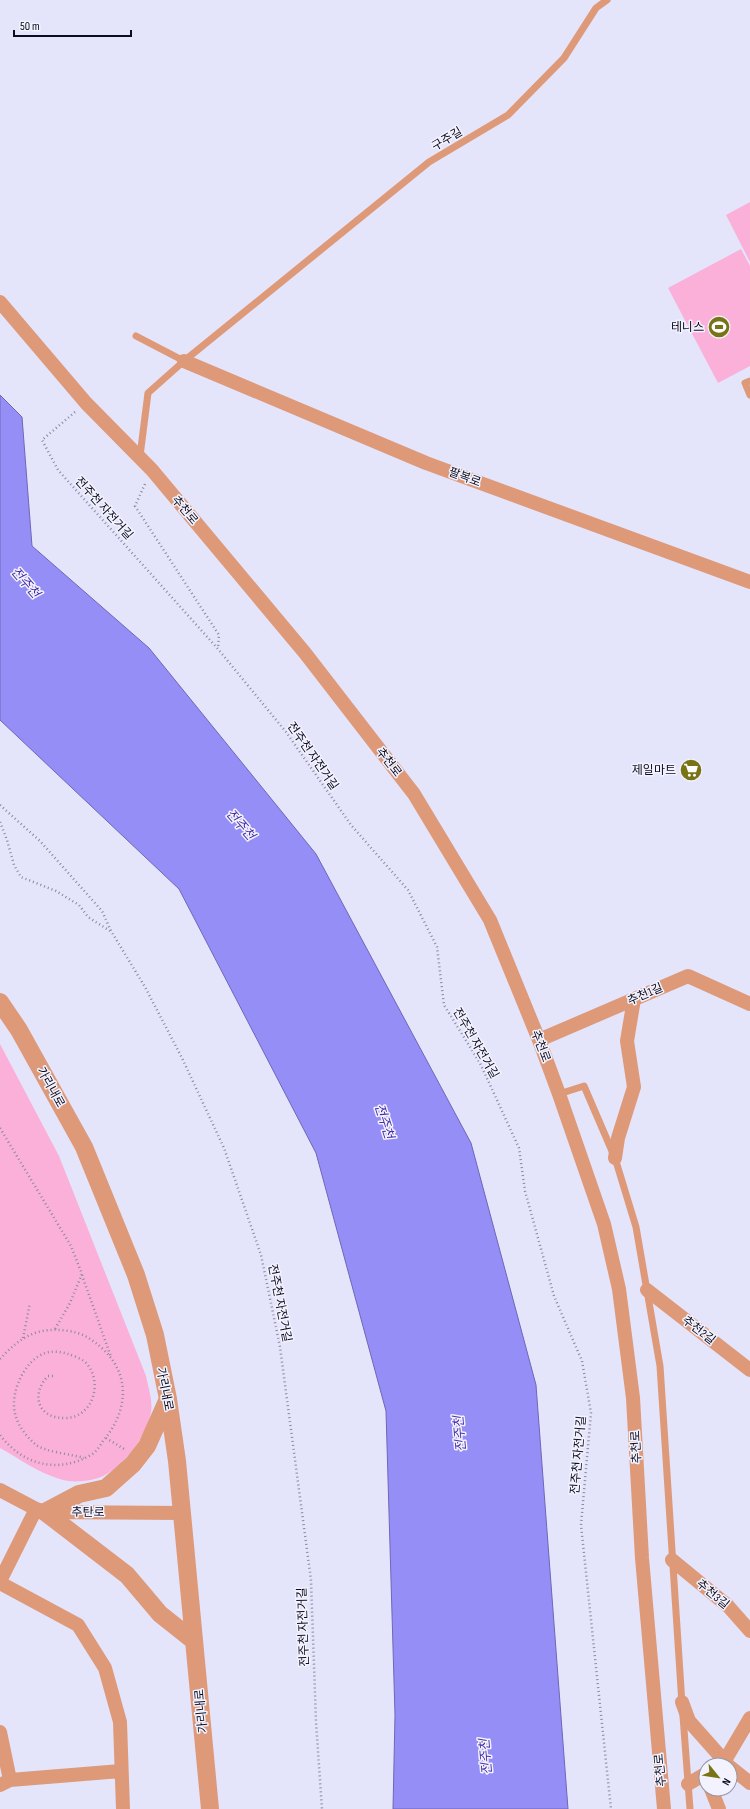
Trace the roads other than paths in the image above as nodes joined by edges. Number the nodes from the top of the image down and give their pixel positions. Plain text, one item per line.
1 (607, 0) edge
2 (282, 283) joint
3 (0, 302) edge
4 (136, 336) dead end
5 (184, 361) junction
6 (750, 381) edge
7 (750, 395) edge
8 (152, 470) junction
9 (750, 582) edge
10 (634, 999) junction
11 (0, 1002) edge
12 (750, 1004) edge
13 (539, 1040) junction
14 (559, 1094) junction
15 (615, 1158) junction
16 (647, 1290) junction
17 (750, 1370) edge
18 (168, 1399) junction
19 (0, 1490) edge
20 (41, 1511) junction
21 (181, 1513) junction
22 (672, 1560) junction
23 (0, 1582) edge
24 (750, 1630) edge
25 (194, 1641) junction
26 (682, 1702) junction
27 (750, 1718) edge
28 (0, 1732) edge
29 (720, 1757) edge
30 (731, 1757) edge
31 (121, 1771) junction
32 (738, 1773) edge
33 (698, 1778) edge
34 (5, 1782) edge
35 (750, 1782) edge
36 (688, 1784) junction
37 (714, 1797) edge
38 (123, 1809) edge
39 (210, 1809) edge
40 (664, 1809) edge
41 (690, 1809) edge
42 (719, 1809) edge

1 - 2 lane, 구주길
2 - 5 lane, 추천로
3 - 8 street, 추천로
4 - 5 lane
5 - 8 lane, 추천로
5 - 9 street, 팔복로
6 - 7 lane
8 - 13 street, 추천로
10 - 12 street, 추천1길
10 - 13 street, 추천1길
10 - 15 street
11 - 18 street, 가리내로
13 - 14 street, 추천로
14 - 15 lane
14 - 40 street, 추천로
15 - 16 lane
16 - 17 street, 추천2길
16 - 22 lane
18 - 20 street
18 - 21 street, 가리내로
19 - 20 street, 추탄로
20 - 21 street, 추탄로
20 - 23 street
20 - 25 street
21 - 25 street, 가리내로
22 - 24 street, 추천3길
22 - 26 lane
23 - 31 street
25 - 39 street, 가리내로
26 - 29 street
26 - 36 lane
27 - 30 street
28 - 34 street
31 - 34 street
31 - 38 street
32 - 35 street
33 - 36 street
36 - 41 lane
37 - 42 street

